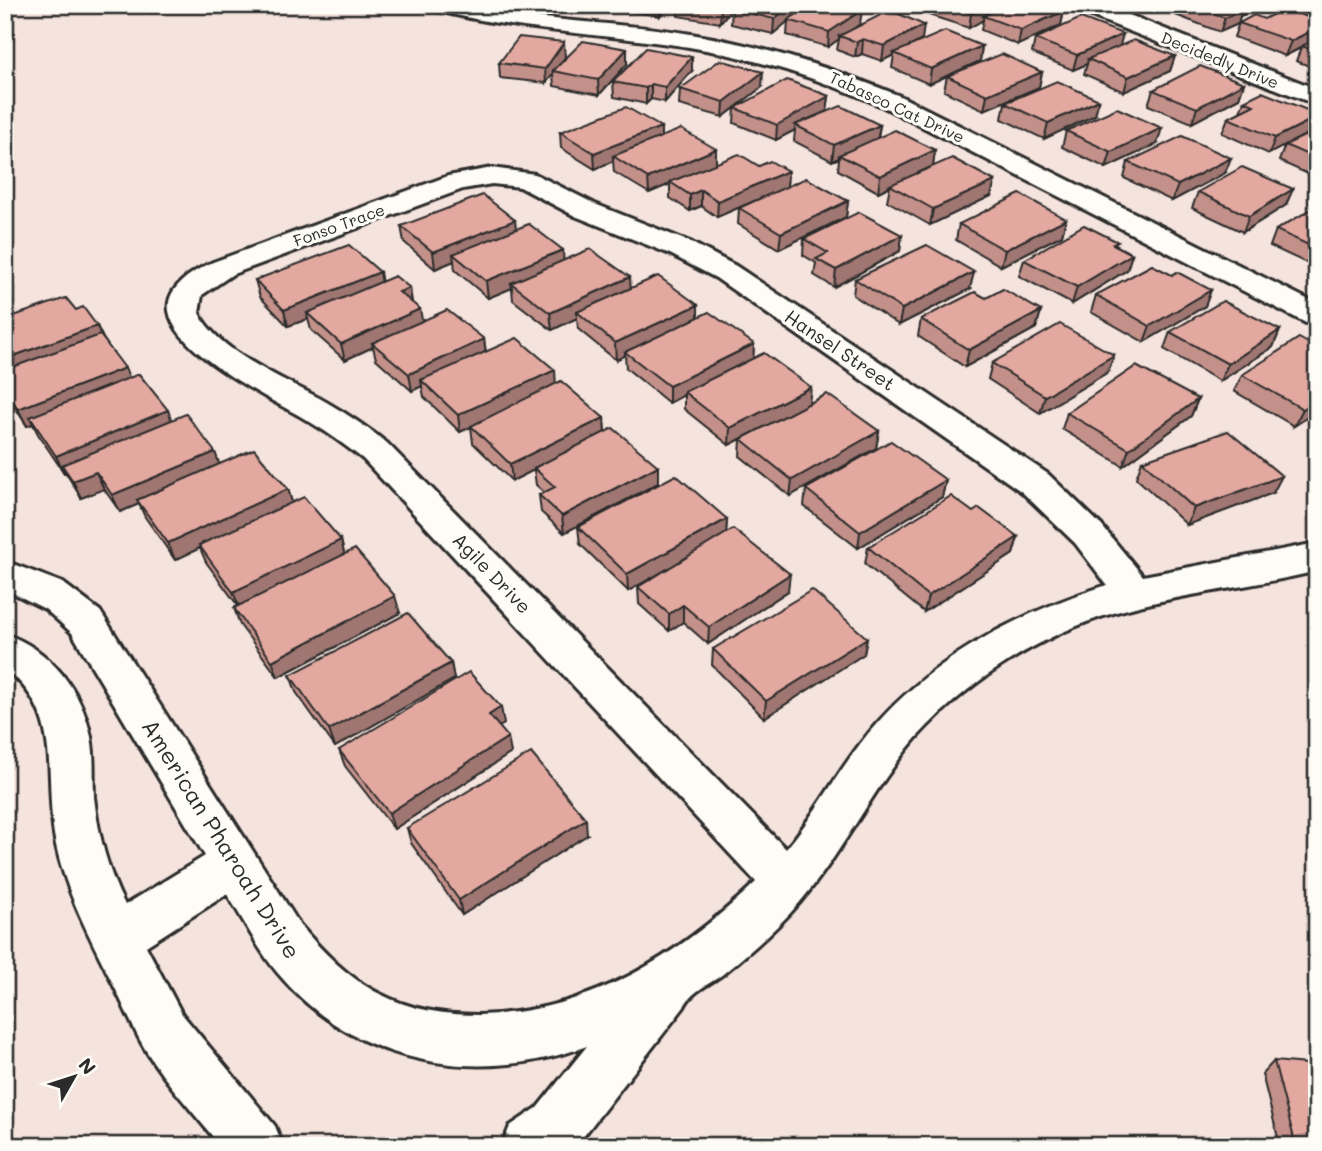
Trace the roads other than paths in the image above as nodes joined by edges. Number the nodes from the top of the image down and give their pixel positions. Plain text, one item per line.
1 (443, 5) edge
2 (1084, 5) edge
3 (1317, 99) edge
4 (500, 176) joint
5 (187, 295) joint
6 (1317, 316) edge
7 (1317, 557) edge
8 (5, 575) edge
9 (1135, 592) junction
10 (5, 650) edge
11 (235, 863) junction
12 (787, 882) junction
13 (116, 938) junction
14 (676, 978) junction
15 (255, 1146) edge
16 (530, 1146) edge

1 - 6 street, Tabasco Cat Drive
2 - 3 street, Decidedly Drive
4 - 5 street, Fonso Trace
4 - 9 street, Hansel Street
5 - 12 street, Agile Drive
7 - 9 street, American Pharoah Drive
8 - 11 street, American Pharoah Drive
9 - 12 street, American Pharoah Drive
10 - 13 street
11 - 13 street
11 - 14 street, American Pharoah Drive
12 - 14 street, American Pharoah Drive
13 - 15 street
14 - 16 street, American Pharoah Drive

